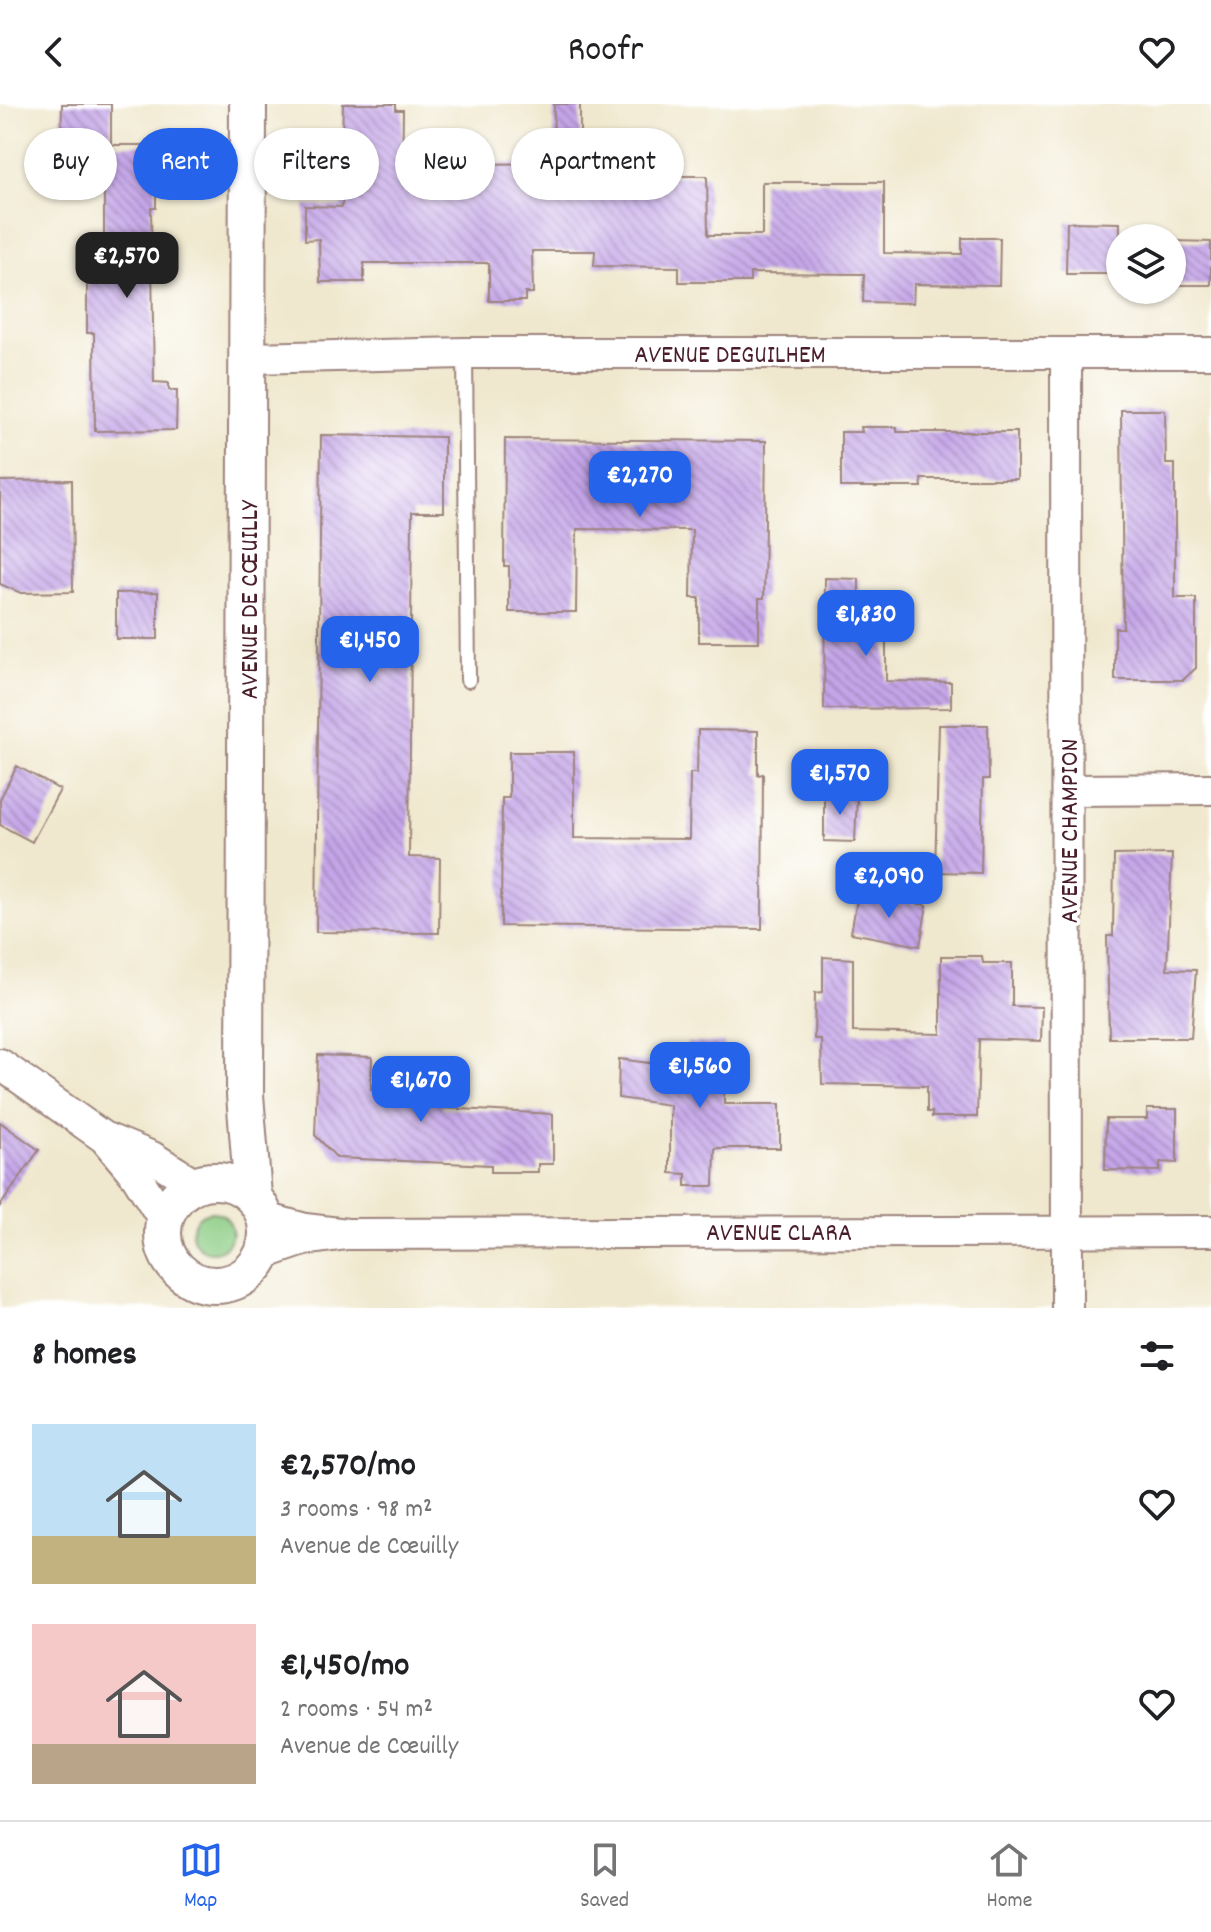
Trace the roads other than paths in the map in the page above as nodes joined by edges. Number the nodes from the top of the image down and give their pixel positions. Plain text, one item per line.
1 (248, 104) edge
2 (465, 353) junction
3 (1066, 353) junction
4 (1211, 353) edge
5 (250, 358) junction
6 (468, 680) dead end
7 (1211, 789) edge
8 (1069, 790) junction
9 (0, 1064) edge
10 (245, 1095) junction
11 (103, 1137) junction
12 (202, 1182) junction
13 (259, 1207) junction
14 (164, 1220) junction
15 (1067, 1229) junction
16 (1211, 1231) edge
17 (347, 1234) junction
18 (189, 1279) junction
19 (246, 1281) edge
20 (209, 1308) edge
21 (1067, 1308) edge

1 - 5 street, AVENUE DE CŒUILLY
2 - 3 street, AVENUE DEGUILHEM
2 - 5 street, AVENUE DEGUILHEM
2 - 6 lane
3 - 4 street, AVENUE DEGUILHEM
3 - 8 street, AVENUE CHAMPION
5 - 10 street, AVENUE DE CŒUILLY
7 - 8 street
8 - 15 street, AVENUE CHAMPION
9 - 11 street
10 - 12 street, AVENUE DE CŒUILLY
10 - 13 street, AVENUE DE CŒUILLY
11 - 12 street
11 - 14 street
12 - 13 street
12 - 14 street
13 - 17 street, AVENUE CLARA
13 - 19 street
14 - 18 street
15 - 16 street, AVENUE CLARA
15 - 17 street, AVENUE CLARA
15 - 21 street, AVENUE CHAMPION
17 - 19 street, AVENUE CLARA
18 - 19 street
18 - 20 street

